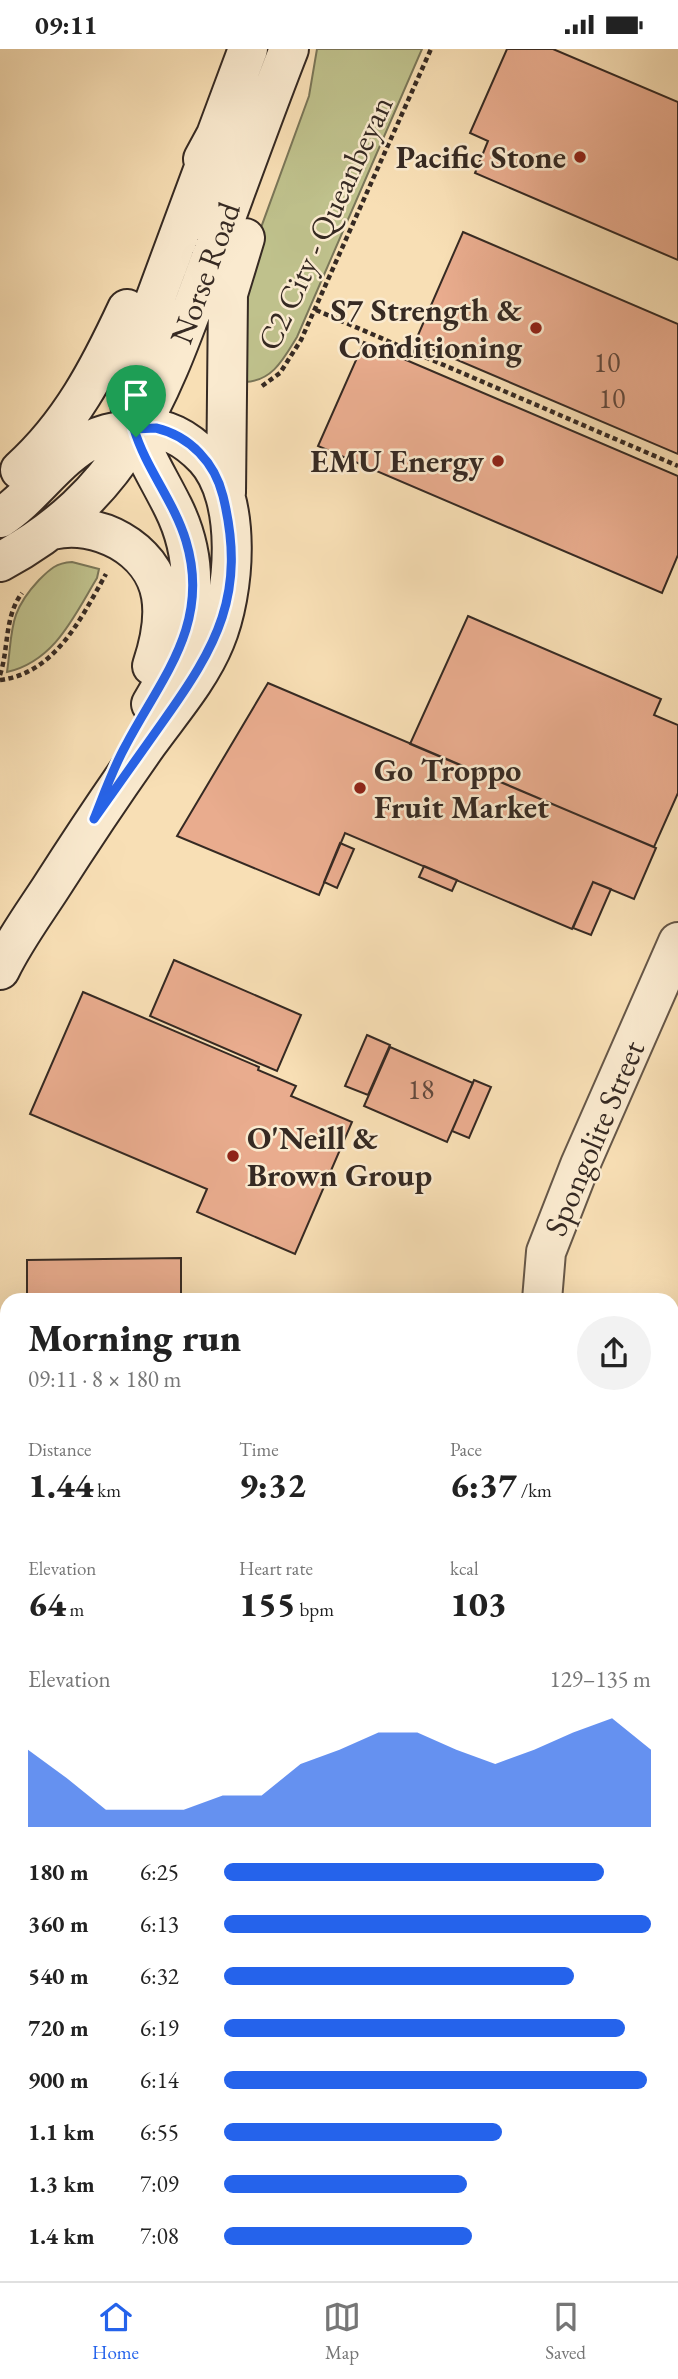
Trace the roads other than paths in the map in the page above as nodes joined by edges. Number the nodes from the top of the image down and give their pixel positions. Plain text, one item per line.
1 (248, 49) edge
2 (289, 49) edge
3 (302, 49) edge
4 (216, 135) junction
5 (137, 432) junction
6 (0, 488) edge
7 (226, 506) junction
8 (0, 518) edge
9 (52, 530) junction
10 (0, 562) edge
11 (125, 745) junction
12 (94, 819) junction
13 (678, 942) edge
14 (0, 970) edge
15 (543, 1293) edge

1 - 4 main road, Norse Road
2 - 5 main road, Norse Road
3 - 7 main road
4 - 5 main road
4 - 6 main road, Norse Road
5 - 7 main road
5 - 8 main road
5 - 9 main road, Norse Road
5 - 11 main road
7 - 12 main road
9 - 10 main road, Norse Road
9 - 11 main road
11 - 12 main road
12 - 14 main road
13 - 15 main road, Spongolite Street

